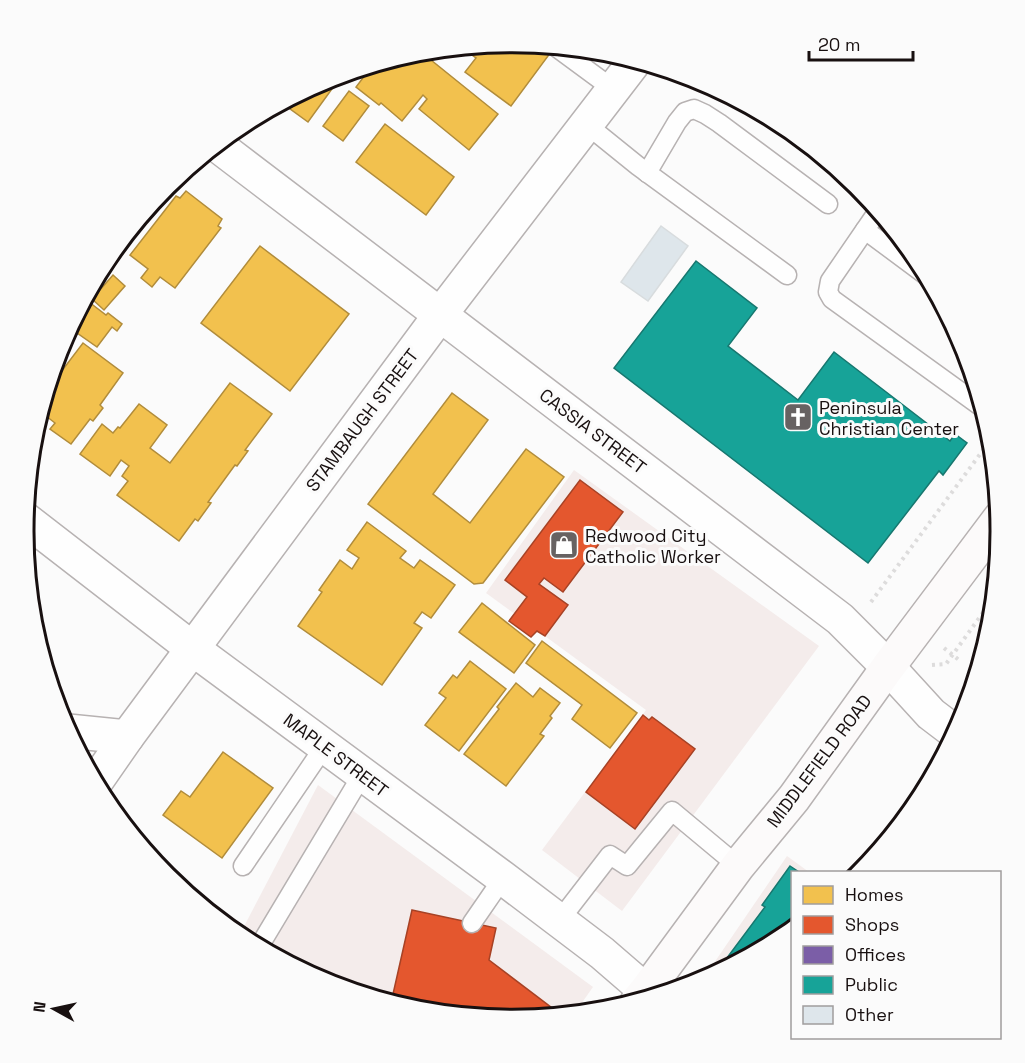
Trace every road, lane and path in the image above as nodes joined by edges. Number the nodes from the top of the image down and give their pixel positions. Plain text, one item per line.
1 (570, 58) edge
2 (629, 68) edge
3 (613, 89) junction
4 (586, 124) junction
5 (224, 150) edge
6 (647, 173) junction
7 (828, 204) dead end
8 (873, 218) edge
9 (865, 230) junction
10 (906, 260) edge
11 (787, 275) dead end
12 (440, 315) junction
13 (971, 399) edge
14 (983, 450) edge
15 (34, 526) edge
16 (990, 531) edge
17 (866, 609) dead end
18 (941, 645) dead end
19 (192, 649) junction
20 (959, 660) dead end
21 (888, 668) junction
22 (948, 727) edge
23 (79, 732) edge
24 (127, 737) junction
25 (324, 747) junction
26 (101, 774) edge
27 (362, 775) junction
28 (243, 866) dead end
29 (738, 866) junction
30 (503, 878) junction
31 (559, 921) junction
32 (472, 923) dead end
33 (264, 939) edge
34 (646, 990) edge
35 (637, 993) edge

1 - 3 lane
2 - 3 street, STAMBAUGH STREET
3 - 4 street, STAMBAUGH STREET
4 - 6 lane
4 - 12 street, STAMBAUGH STREET
5 - 12 street, CASSIA STREET
6 - 7 lane
6 - 11 lane
8 - 9 lane
9 - 10 lane
9 - 13 lane
12 - 19 street, STAMBAUGH STREET
12 - 21 street, CASSIA STREET
14 - 17 path
15 - 19 street, MAPLE STREET
16 - 21 main road, MIDDLEFIELD ROAD
18 - 20 path
19 - 24 street, STAMBAUGH STREET
19 - 25 street, MAPLE STREET
21 - 22 street, CASSIA STREET
21 - 29 main road, MIDDLEFIELD ROAD
23 - 24 street
24 - 26 street, STAMBAUGH STREET
25 - 27 street, MAPLE STREET
25 - 28 lane
27 - 30 street, MAPLE STREET
27 - 33 lane
29 - 31 lane
29 - 34 main road, MIDDLEFIELD ROAD
30 - 31 street, MAPLE STREET
30 - 32 lane
31 - 35 street, MAPLE STREET

